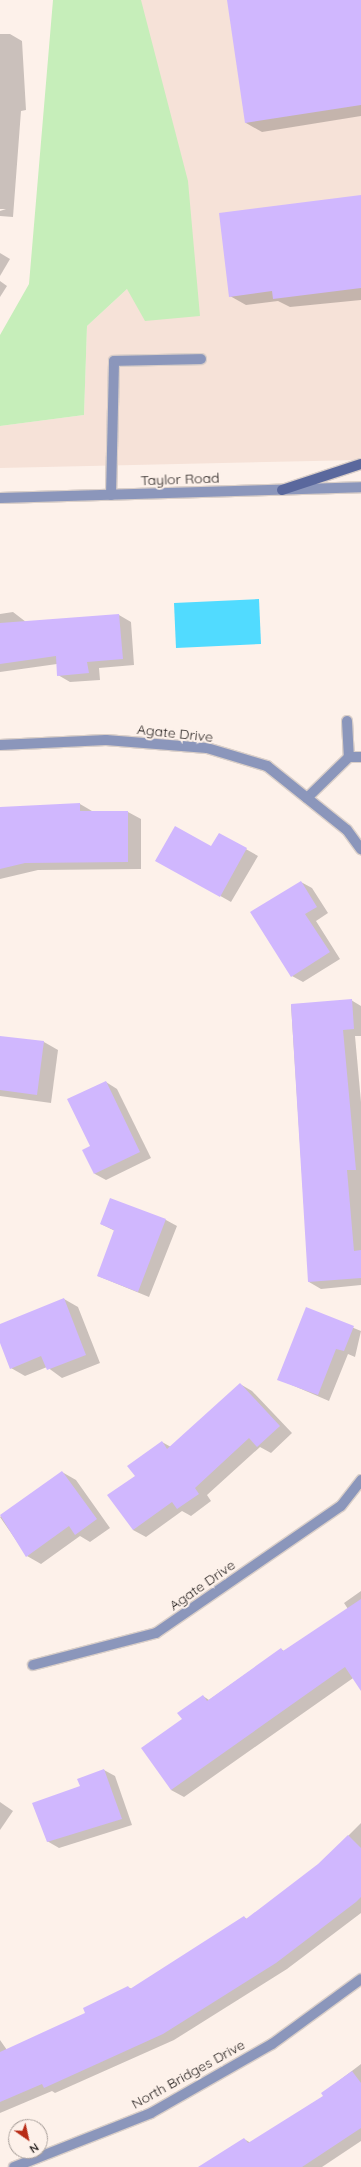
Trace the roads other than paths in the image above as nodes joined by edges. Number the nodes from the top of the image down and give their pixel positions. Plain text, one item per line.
1 (201, 359) dead end
2 (361, 464) edge
3 (361, 487) edge
4 (282, 490) junction
5 (111, 495) junction
6 (0, 498) edge
7 (347, 721) dead end
8 (0, 745) edge
9 (348, 757) junction
10 (361, 757) edge
11 (307, 798) junction
12 (361, 849) edge
13 (361, 1480) edge
14 (33, 1666) dead end
15 (361, 1979) edge
16 (14, 2167) edge

1 - 5 street
2 - 4 main road
3 - 4 street, Taylor Road
4 - 5 street, Taylor Road
5 - 6 street, Taylor Road
7 - 9 street
8 - 11 street, Agate Drive
9 - 10 street
9 - 11 street
11 - 12 street, Agate Drive
13 - 14 street, Agate Drive
15 - 16 street, North Bridges Drive

